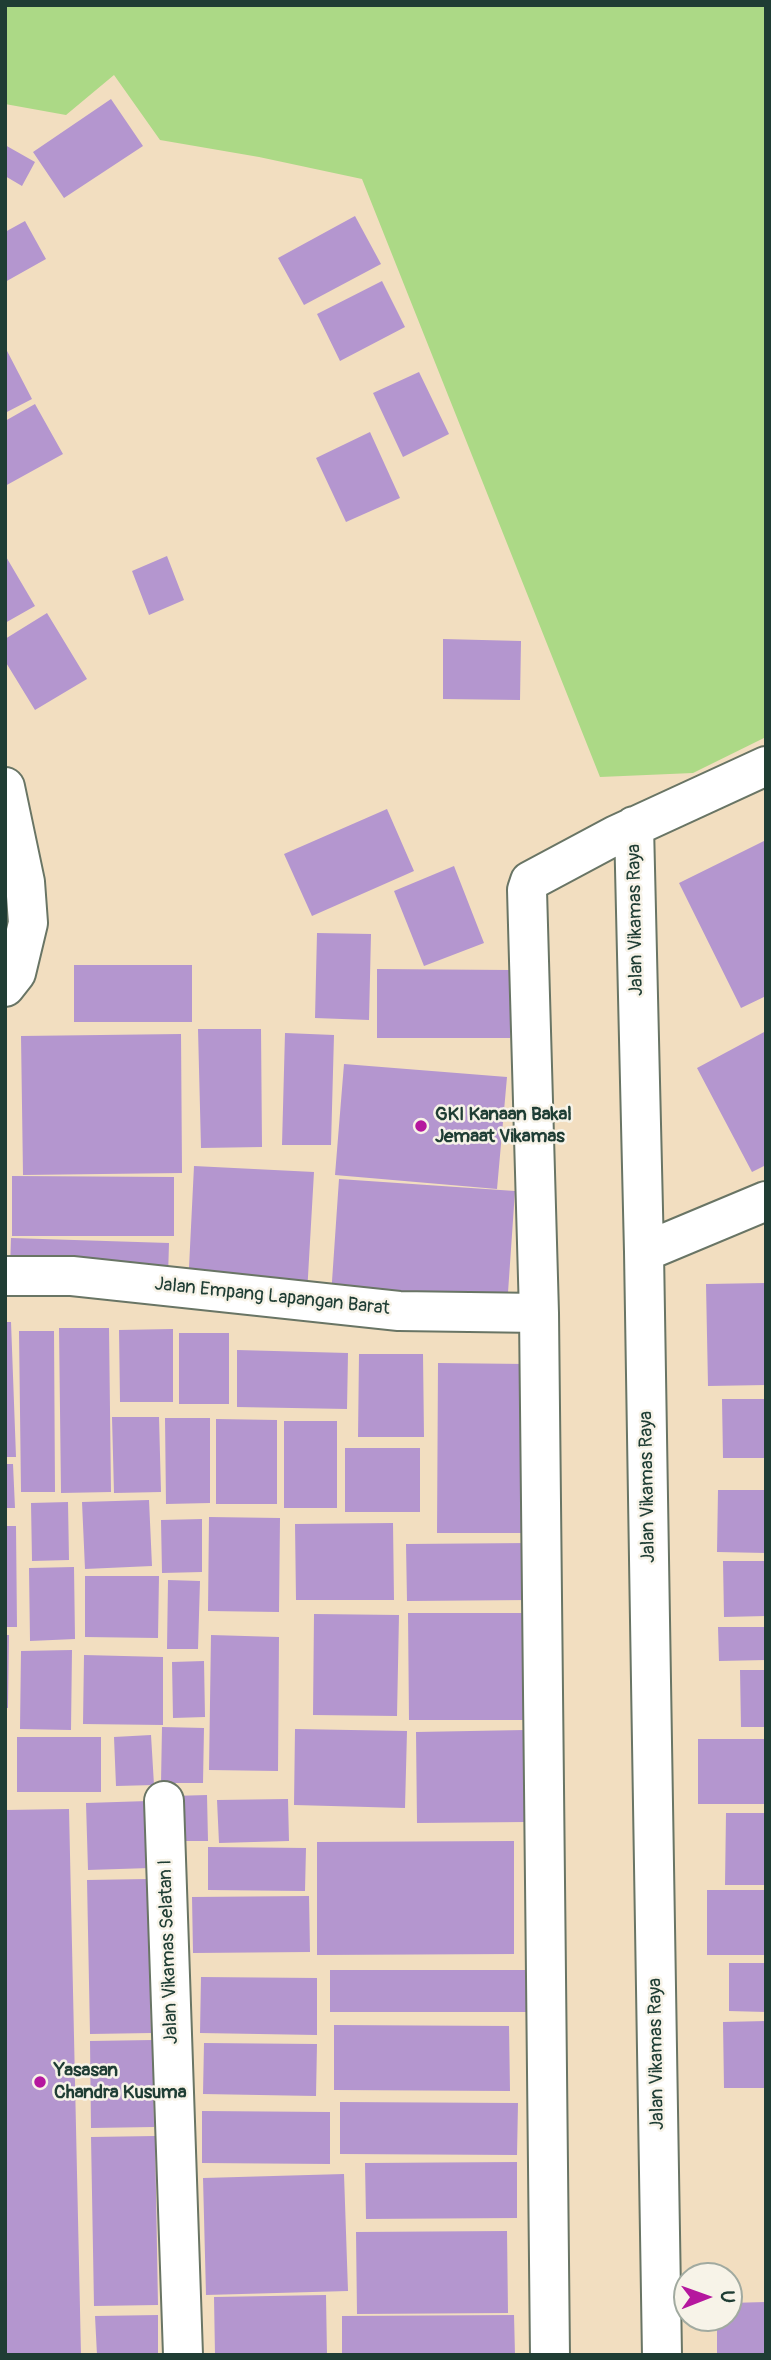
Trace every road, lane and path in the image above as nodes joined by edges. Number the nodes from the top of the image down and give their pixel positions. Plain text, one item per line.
1 (766, 766) edge
2 (5, 787) edge
3 (625, 830) junction
4 (5, 987) edge
5 (766, 1201) edge
6 (644, 1252) junction
7 (5, 1276) edge
8 (539, 1314) junction
9 (164, 1801) dead end
10 (183, 2355) edge
11 (550, 2355) edge
12 (662, 2355) edge

1 - 3 street
2 - 4 street
3 - 6 street, Jalan Vikamas Raya
3 - 8 street, Jalan Vikamas Raya
5 - 6 street
6 - 12 street, Jalan Vikamas Raya
7 - 8 street, Jalan Empang Lapangan Barat
8 - 11 street, Jalan Vikamas Raya
9 - 10 street, Jalan Vikamas Selatan I

